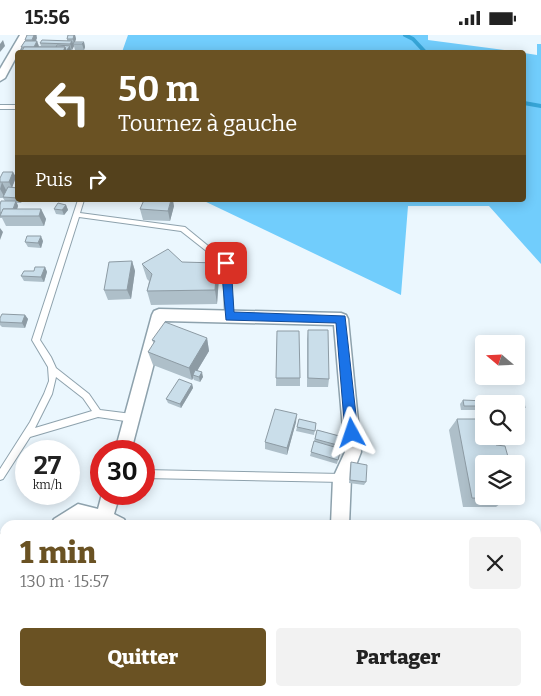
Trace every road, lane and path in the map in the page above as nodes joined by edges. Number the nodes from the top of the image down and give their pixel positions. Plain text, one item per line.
1 (24, 35) edge
2 (16, 50) edge
3 (15, 51) edge
4 (0, 78) edge
5 (0, 107) edge
6 (15, 107) edge
7 (80, 202) edge
8 (77, 215) junction
9 (229, 317) junction
10 (53, 370) junction
11 (98, 413) junction
12 (132, 418) junction
13 (27, 434) junction
14 (125, 440) edge
15 (155, 473) edge
16 (0, 475) edge
17 (342, 478) junction
18 (111, 505) edge
19 (68, 520) edge
20 (104, 520) edge
21 (111, 520) edge
22 (340, 520) edge

1 - 2 street
3 - 4 street
5 - 6 lane
7 - 8 lane
8 - 9 lane
8 - 10 lane
9 - 12 street
9 - 17 street
10 - 11 lane
10 - 13 lane
11 - 12 lane
11 - 13 lane
12 - 14 street
13 - 16 lane
15 - 17 lane
17 - 22 street
18 - 21 street
19 - 20 street

